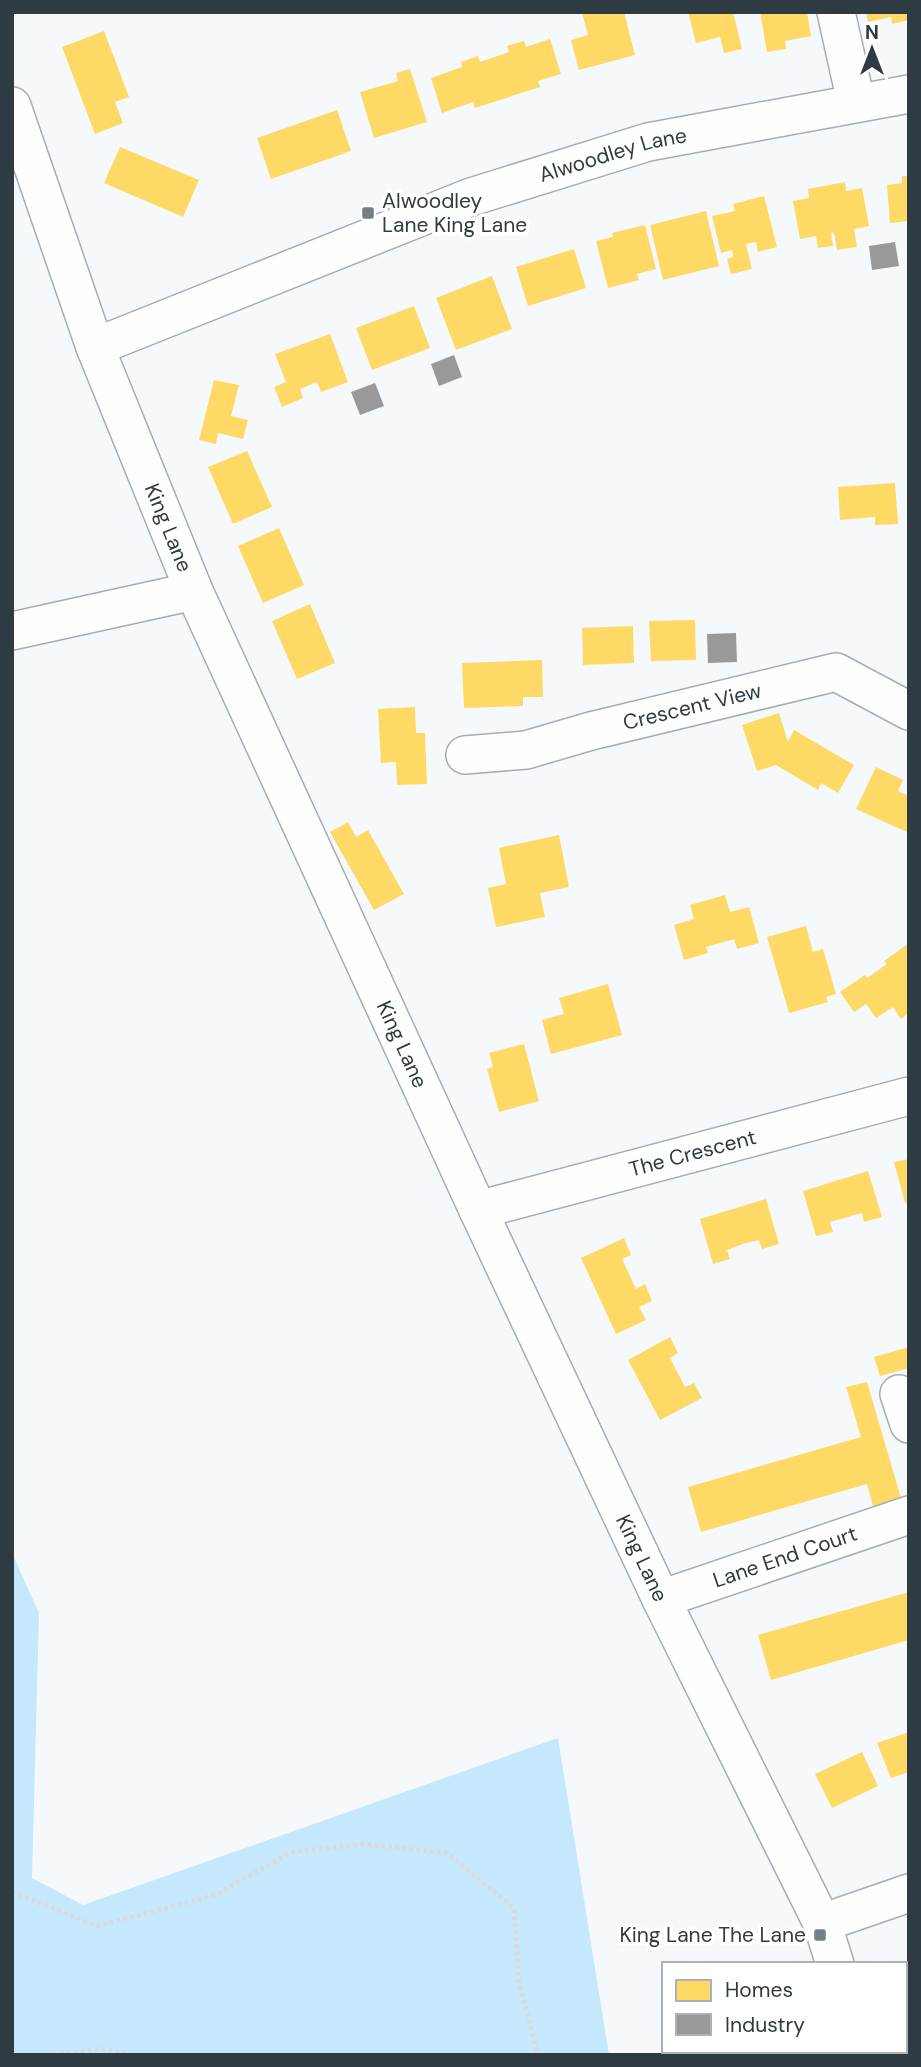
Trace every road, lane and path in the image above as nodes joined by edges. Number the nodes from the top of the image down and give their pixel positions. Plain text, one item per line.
1 (836, 12) edge
2 (909, 94) edge
3 (856, 102) junction
4 (12, 106) edge
5 (95, 347) junction
6 (194, 591) junction
7 (12, 631) edge
8 (909, 711) edge
9 (465, 755) dead end
10 (909, 1096) edge
11 (478, 1210) junction
12 (909, 1515) edge
13 (661, 1599) junction
14 (909, 1893) edge
15 (12, 1894) edge
16 (822, 1923) junction
17 (834, 1962) edge
18 (39, 2055) edge
19 (134, 2055) edge
20 (538, 2055) edge

1 - 3 street
2 - 3 street, Alwoodley Lane
3 - 5 street, Alwoodley Lane
4 - 5 street, King Lane
5 - 6 street, King Lane
6 - 7 street
6 - 11 street, King Lane
8 - 9 street, Crescent View
10 - 11 street, The Crescent
11 - 13 street, King Lane
12 - 13 street, Lane End Court
13 - 16 street, King Lane
14 - 16 street
15 - 20 path
16 - 17 street, King Lane
18 - 19 path

